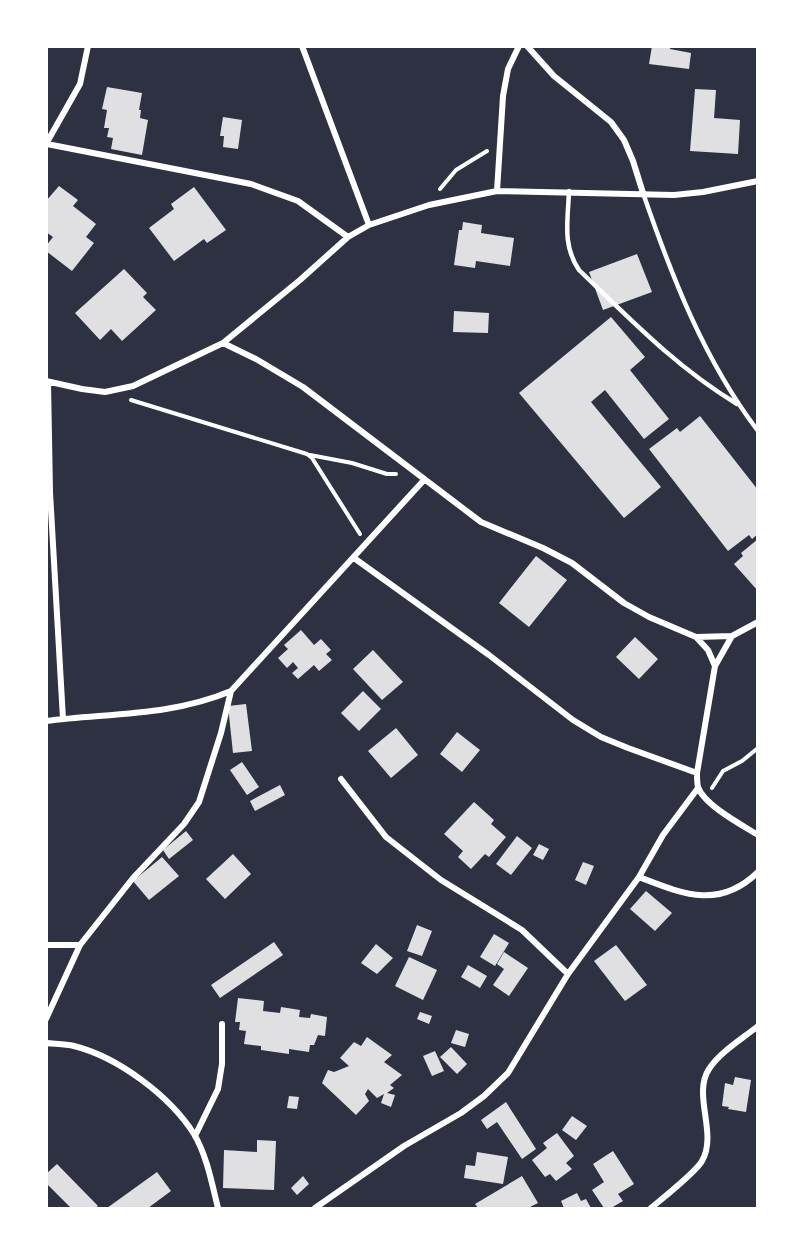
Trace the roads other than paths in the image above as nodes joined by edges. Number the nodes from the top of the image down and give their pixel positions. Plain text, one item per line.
1 (88, 46) edge
2 (302, 46) edge
3 (519, 46) edge
4 (527, 46) edge
5 (47, 144) edge
6 (758, 181) edge
7 (497, 191) junction
8 (569, 191) junction
9 (643, 193) junction
10 (369, 225) junction
11 (348, 237) junction
12 (223, 343) junction
13 (47, 382) edge
14 (737, 404) junction
15 (758, 431) edge
16 (424, 480) junction
17 (354, 558) junction
18 (758, 622) edge
19 (732, 636) junction
20 (696, 637) junction
21 (715, 666) junction
22 (231, 691) junction
23 (63, 719) junction
24 (46, 721) edge
25 (697, 773) junction
26 (341, 779) dead end
27 (698, 788) junction
28 (758, 836) edge
29 (758, 872) edge
30 (639, 877) junction
31 (46, 945) edge
32 (80, 945) junction
33 (568, 974) junction
34 (46, 1019) edge
35 (222, 1024) dead end
36 (758, 1026) edge
37 (46, 1043) edge
38 (195, 1136) junction
39 (218, 1209) edge
40 (315, 1209) edge
41 (651, 1209) edge

1 - 5 street
2 - 10 street
3 - 7 street
4 - 9 street
5 - 11 street
6 - 9 street
7 - 8 street
7 - 10 street
8 - 9 street
8 - 14 lane
9 - 14 lane
10 - 11 street
11 - 12 street
12 - 13 street
12 - 16 street
13 - 23 street
14 - 15 lane
16 - 17 street
16 - 20 street
17 - 22 street
17 - 25 street
18 - 19 street
19 - 20 street
19 - 21 street
20 - 21 street
21 - 25 street
22 - 23 street
22 - 32 street
23 - 24 street
25 - 27 street
26 - 33 street
27 - 28 street
27 - 30 street
29 - 30 street
30 - 33 street
31 - 32 street
32 - 34 street
33 - 40 street
35 - 38 street
36 - 41 street
37 - 38 street
38 - 39 street

